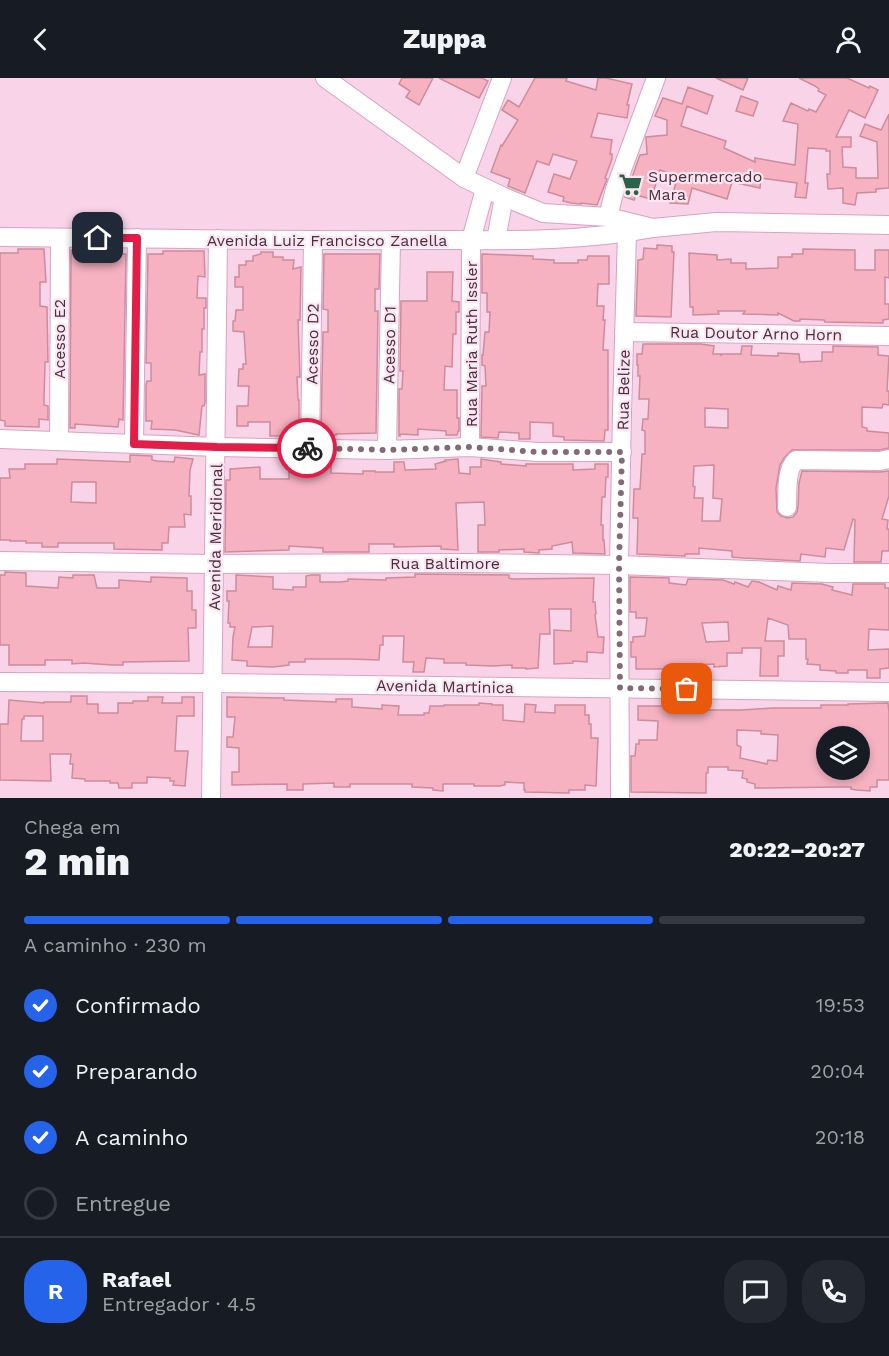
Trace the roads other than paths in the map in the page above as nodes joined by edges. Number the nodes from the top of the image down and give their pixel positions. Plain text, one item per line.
1 (325, 78) edge
2 (502, 78) edge
3 (656, 78) edge
4 (464, 178) junction
5 (485, 189) junction
6 (504, 197) junction
7 (609, 217) junction
8 (889, 225) edge
9 (653, 228) junction
10 (627, 233) junction
11 (0, 237) edge
12 (60, 238) junction
13 (137, 238) junction
14 (218, 239) junction
15 (313, 240) junction
16 (391, 240) junction
17 (471, 240) junction
18 (496, 240) junction
19 (624, 332) junction
20 (889, 336) edge
21 (0, 439) edge
22 (59, 441) junction
23 (134, 444) junction
24 (217, 447) junction
25 (470, 447) junction
26 (310, 448) junction
27 (387, 450) junction
28 (622, 452) junction
29 (889, 459) edge
30 (787, 507) dead end
31 (0, 561) edge
32 (213, 564) junction
33 (619, 565) junction
34 (889, 573) edge
35 (0, 682) edge
36 (213, 683) junction
37 (620, 688) junction
38 (889, 692) edge
39 (211, 798) edge
40 (620, 798) edge

1 - 4 street
2 - 4 street
3 - 7 street
4 - 5 street
5 - 6 street
5 - 17 street, Rua Maria Ruth Issler
6 - 7 street
6 - 18 street
7 - 9 street
8 - 9 street
9 - 10 street, Avenida Luiz Francisco Zanella
10 - 18 street, Avenida Luiz Francisco Zanella
10 - 19 street, Rua Belize
11 - 12 street, Avenida Luiz Francisco Zanella
12 - 13 street, Avenida Luiz Francisco Zanella
12 - 22 street, Acesso E2
13 - 14 street, Avenida Luiz Francisco Zanella
13 - 23 street
14 - 15 street, Avenida Luiz Francisco Zanella
14 - 24 street, Avenida Meridional
15 - 16 street, Avenida Luiz Francisco Zanella
15 - 26 street, Acesso D2
16 - 17 street, Avenida Luiz Francisco Zanella
16 - 27 street, Acesso D1
17 - 18 street, Avenida Luiz Francisco Zanella
17 - 25 street, Rua Maria Ruth Issler
19 - 20 street, Rua Doutor Arno Horn
19 - 28 street, Rua Belize
21 - 22 street
22 - 23 street
23 - 24 street
24 - 26 street
24 - 32 street, Avenida Meridional
25 - 27 street
25 - 28 street
26 - 27 street
28 - 33 street, Rua Belize
29 - 30 street
31 - 32 street, Rua Baltimore
32 - 33 street, Rua Baltimore
32 - 36 street, Avenida Meridional
33 - 34 street, Rua Baltimore
33 - 37 street, Rua Belize
35 - 36 street, Avenida Martinica
36 - 37 street, Avenida Martinica
36 - 39 street, Avenida Meridional
37 - 38 street, Avenida Martinica
37 - 40 street, Rua Belize

